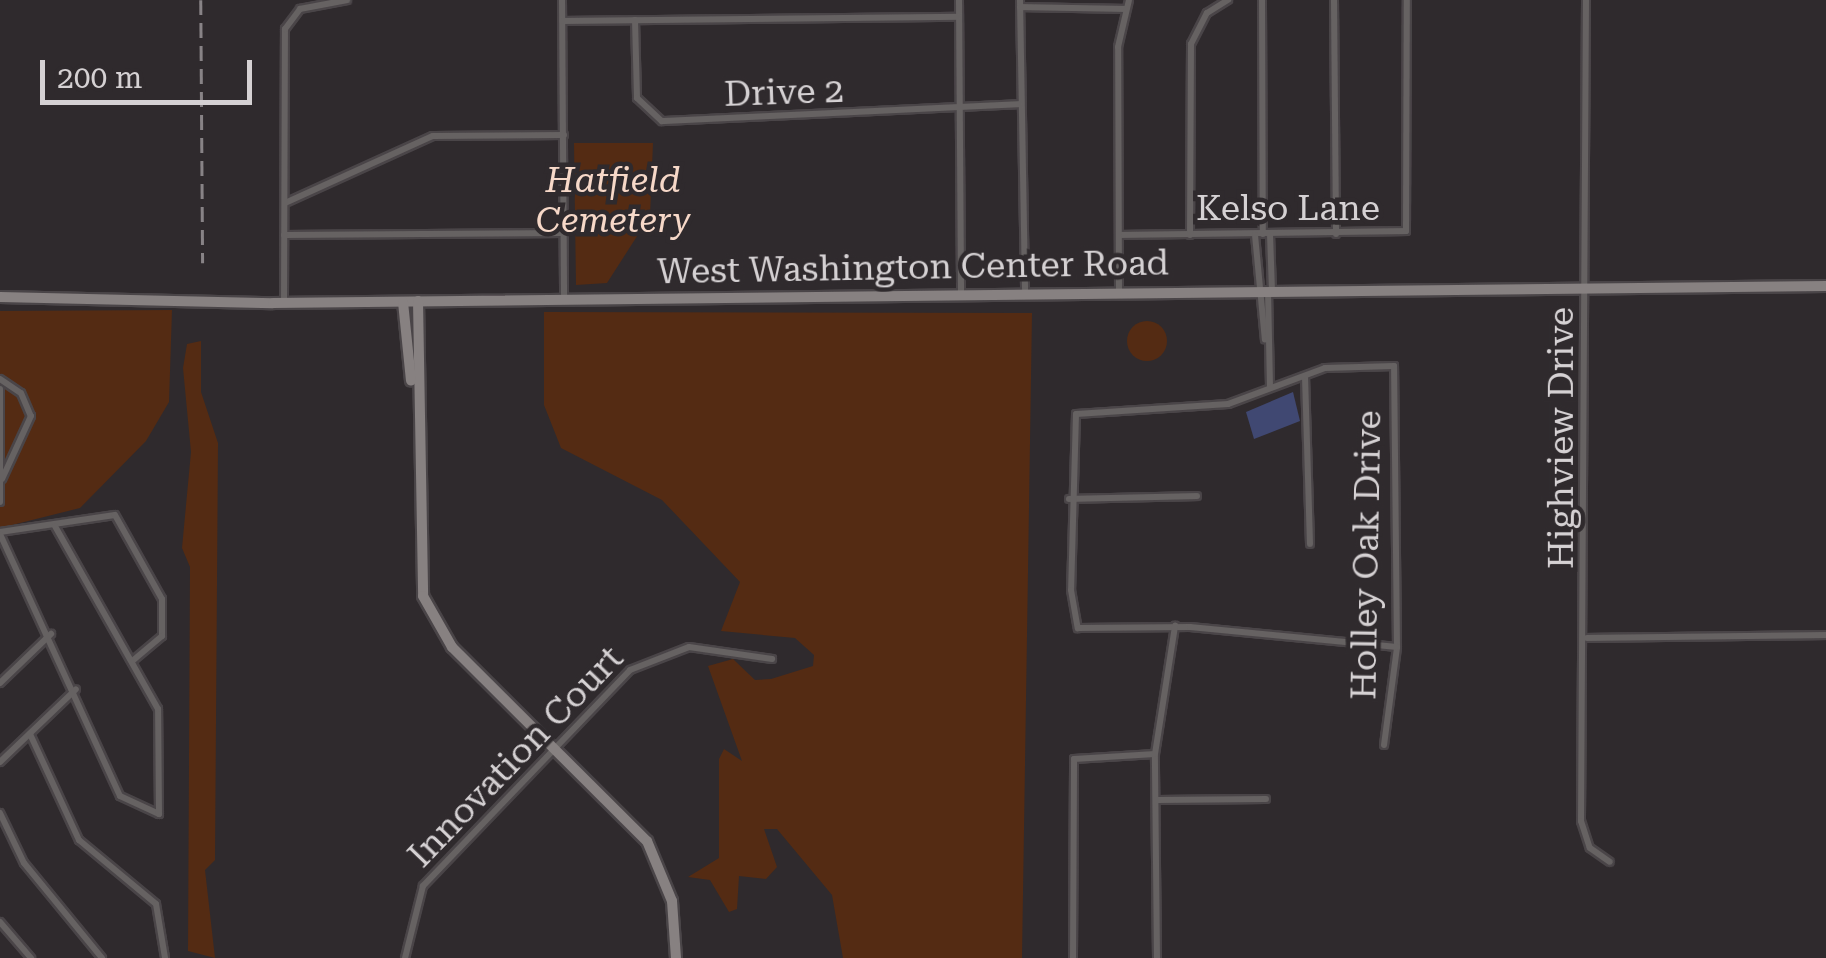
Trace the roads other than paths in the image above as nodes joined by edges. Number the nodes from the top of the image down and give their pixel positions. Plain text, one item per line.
1 (347, 0) edge
2 (562, 0) edge
3 (959, 0) edge
4 (1129, 0) edge
5 (1228, 0) edge
6 (1262, 0) edge
7 (1334, 0) edge
8 (1407, 0) edge
9 (1586, 0) edge
10 (1020, 4) edge
11 (1125, 9) junction
12 (959, 16) junction
13 (635, 20) junction
14 (564, 21) junction
15 (1020, 104) junction
16 (961, 105) junction
17 (564, 136) junction
18 (284, 203) junction
19 (564, 233) junction
20 (1263, 234) junction
21 (1336, 234) junction
22 (284, 235) junction
23 (1120, 235) junction
24 (1190, 235) junction
25 (1588, 286) junction
26 (1826, 286) edge
27 (1120, 291) junction
28 (1265, 291) junction
29 (1025, 294) junction
30 (961, 295) junction
31 (0, 296) edge
32 (564, 299) junction
33 (418, 301) junction
34 (403, 302) junction
35 (284, 303) junction
36 (1304, 376) junction
37 (0, 380) edge
38 (1270, 388) junction
39 (0, 389) edge
40 (413, 396) junction
41 (2, 478) edge
42 (1197, 496) dead end
43 (1070, 498) junction
44 (0, 502) edge
45 (55, 526) junction
46 (0, 533) edge
47 (1310, 544) dead end
48 (1175, 626) junction
49 (50, 634) junction
50 (1826, 635) edge
51 (1587, 638) junction
52 (1397, 647) junction
53 (772, 658) dead end
54 (134, 660) junction
55 (0, 683) edge
56 (76, 688) junction
57 (30, 734) junction
58 (1384, 745) dead end
59 (554, 749) junction
60 (1155, 754) junction
61 (0, 762) edge
62 (1266, 799) dead end
63 (1157, 800) junction
64 (0, 813) edge
65 (1610, 862) dead end
66 (0, 922) edge
67 (31, 958) edge
68 (102, 958) edge
69 (165, 958) edge
70 (405, 958) edge
71 (676, 958) edge
72 (1073, 958) edge
73 (1157, 958) edge

1 - 18 street
2 - 14 street
3 - 12 street
4 - 11 street
5 - 24 street
6 - 20 street
7 - 21 street
8 - 21 street, Kelso Lane
9 - 25 street, Highview Drive
10 - 11 street
10 - 15 street
11 - 23 street
12 - 13 street
12 - 16 street
13 - 14 street
13 - 16 street, Drive 2
14 - 17 street
15 - 16 street, Drive 2
15 - 29 street
16 - 30 street
17 - 18 street
17 - 19 street
18 - 22 street
19 - 22 street
19 - 32 street
20 - 21 street, Kelso Lane
20 - 24 street, Kelso Lane
20 - 28 street
20 - 28 street
22 - 35 street
23 - 24 street, Kelso Lane
23 - 27 street
25 - 26 main road, West Washington Center Road
25 - 28 main road, West Washington Center Road
25 - 51 street, Highview Drive
27 - 28 main road, West Washington Center Road
27 - 29 main road, West Washington Center Road
28 - 38 street
29 - 30 main road, West Washington Center Road
30 - 32 main road, West Washington Center Road
31 - 35 main road, West Washington Center Road
32 - 33 main road, West Washington Center Road
33 - 34 main road, West Washington Center Road
33 - 40 main road
34 - 35 main road, West Washington Center Road
34 - 40 main road
36 - 38 street
36 - 47 street
36 - 52 street, Holley Oak Drive
37 - 41 street
38 - 43 street
39 - 41 street
40 - 59 main road
41 - 44 street
42 - 43 street
43 - 48 street
45 - 46 street
45 - 54 street
45 - 54 street
46 - 49 street
48 - 52 street
48 - 60 street
49 - 55 street
49 - 56 street
50 - 51 street
51 - 65 street, Highview Drive
52 - 58 street, Holley Oak Drive
53 - 59 street, Innovation Court
54 - 56 street
56 - 57 street
57 - 61 street
57 - 69 street
59 - 70 street, Innovation Court
59 - 71 main road
60 - 63 street
60 - 72 street
62 - 63 street
63 - 73 street
64 - 68 street
66 - 67 street

